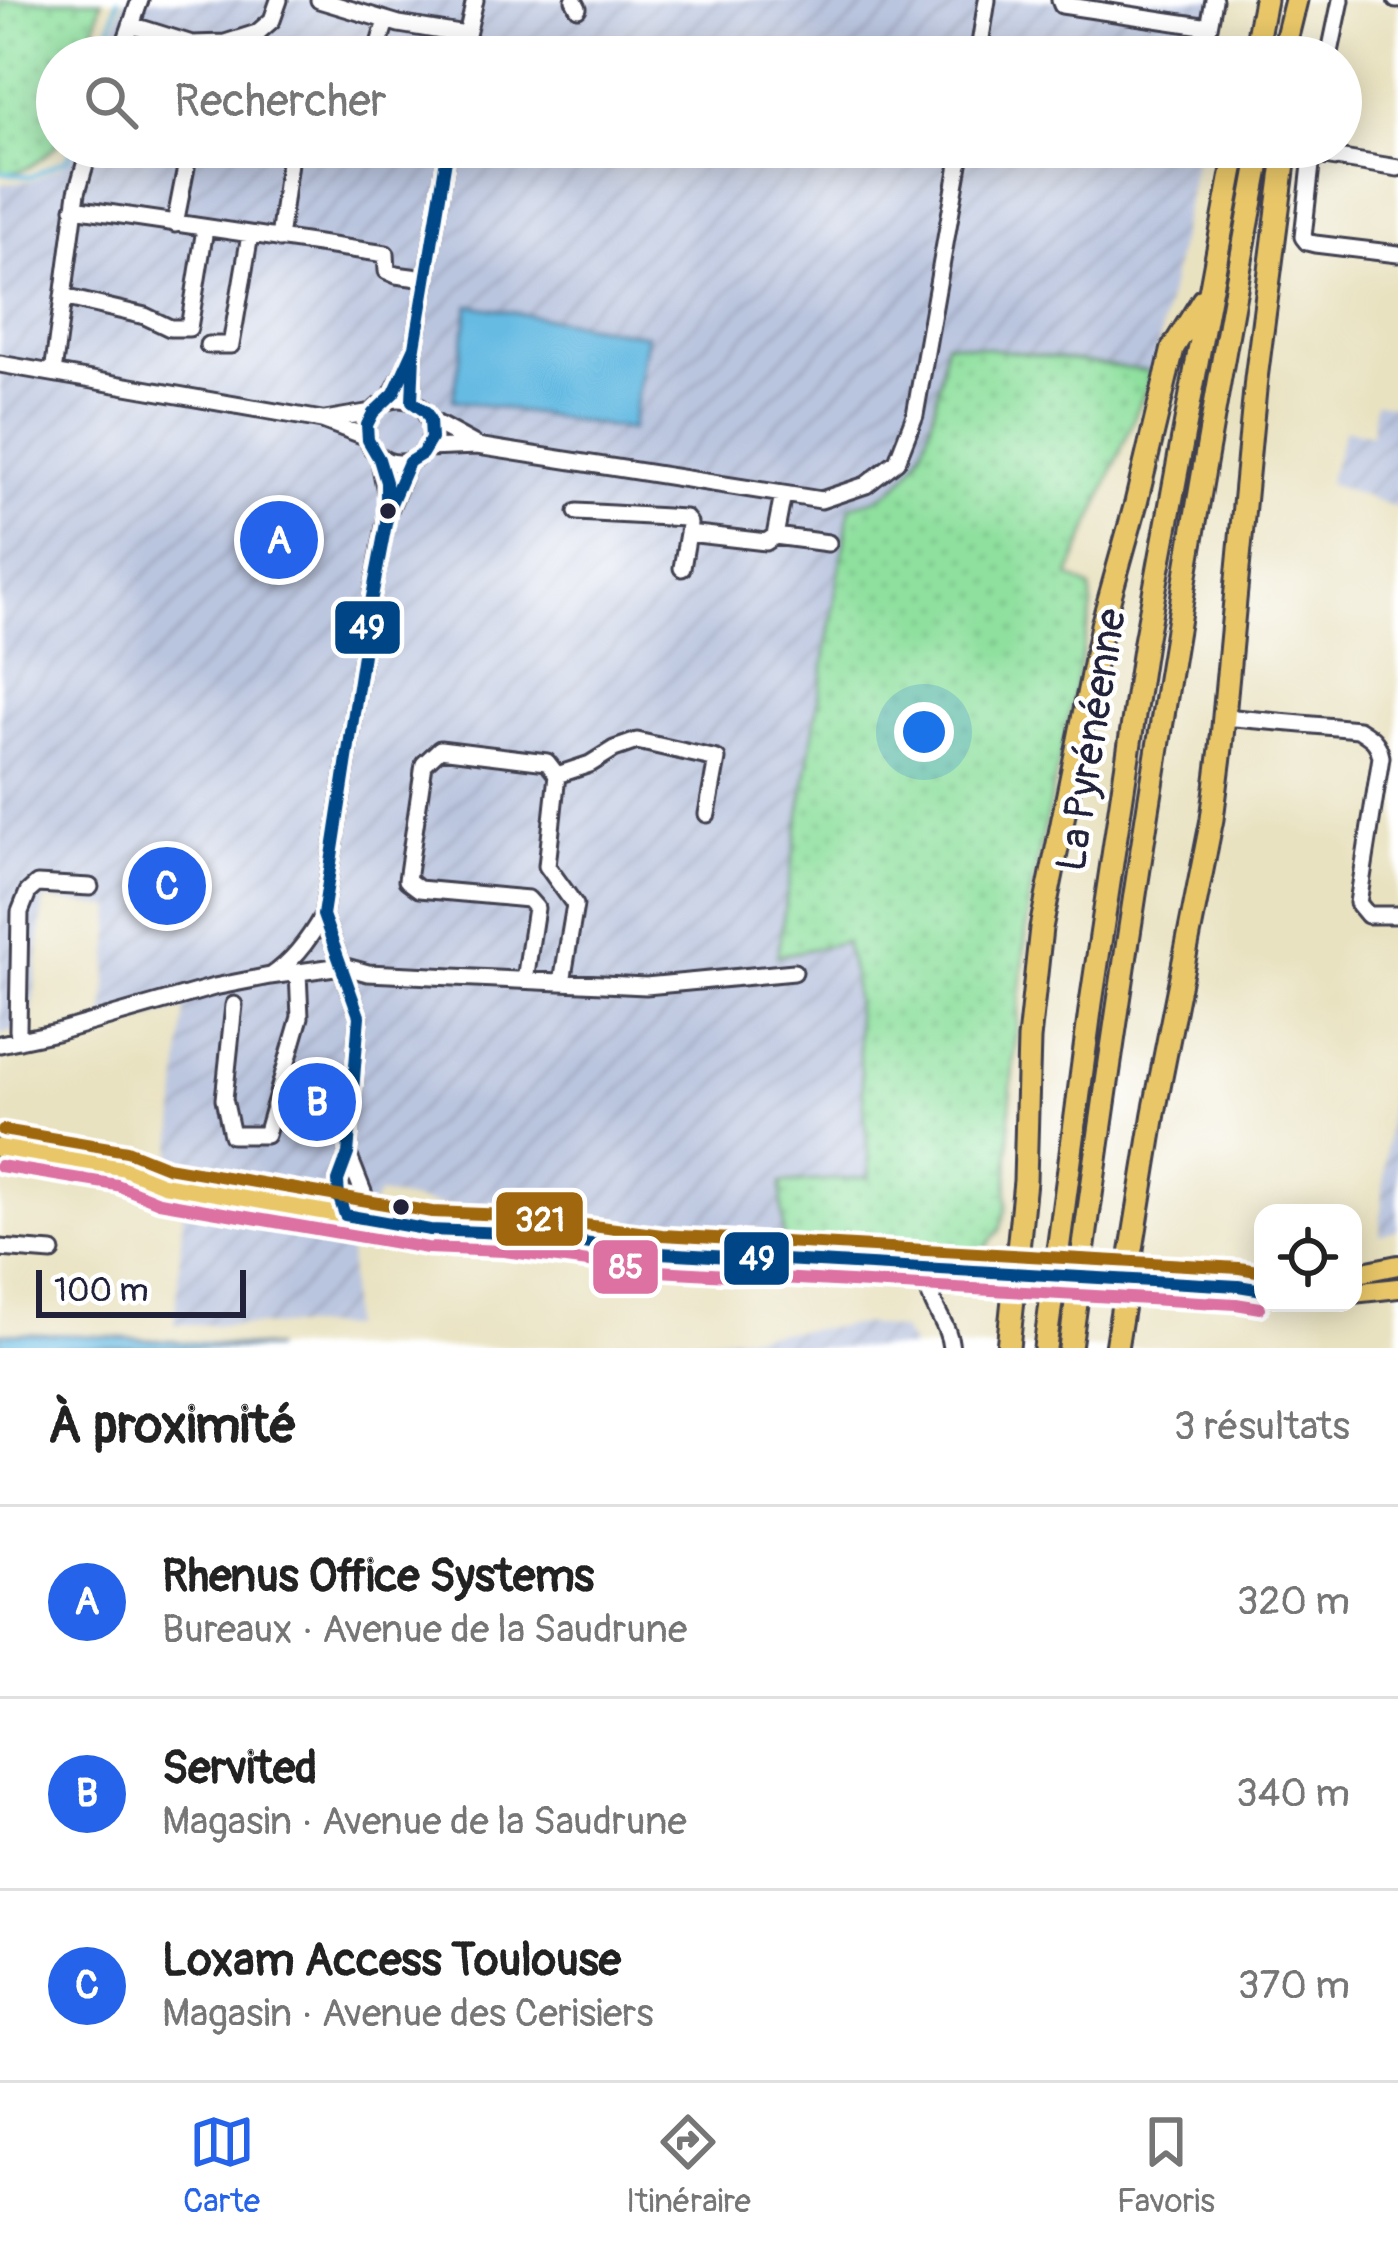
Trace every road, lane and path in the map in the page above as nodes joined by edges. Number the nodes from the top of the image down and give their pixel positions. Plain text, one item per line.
1 (140, 0) edge
2 (279, 0) edge
3 (319, 0) edge
4 (475, 0) edge
5 (988, 0) edge
6 (1060, 0) edge
7 (1214, 0) edge
8 (1265, 0) edge
9 (1296, 0) edge
10 (1340, 0) edge
11 (386, 21) junction
12 (1291, 24) junction
13 (131, 25) junction
14 (257, 33) junction
15 (466, 35) joint
16 (127, 36) edge
17 (166, 36) edge
18 (247, 36) edge
19 (256, 36) edge
20 (380, 36) edge
21 (982, 36) edge
22 (1258, 36) edge
23 (1288, 36) edge
24 (1291, 36) edge
25 (1333, 36) edge
26 (1362, 161) edge
27 (84, 168) edge
28 (186, 168) edge
29 (288, 168) edge
30 (444, 168) edge
31 (958, 168) edge
32 (1233, 168) edge
33 (1258, 168) edge
34 (1283, 168) edge
35 (1310, 168) edge
36 (1398, 168) edge
37 (74, 208) junction
38 (175, 224) junction
39 (205, 229) junction
40 (250, 235) junction
41 (279, 239) junction
42 (1398, 254) edge
43 (426, 279) junction
44 (1208, 292) junction
45 (63, 297) junction
46 (208, 345) dead end
47 (413, 353) junction
48 (0, 364) edge
49 (53, 373) junction
50 (388, 400) junction
51 (412, 402) junction
52 (372, 412) junction
53 (322, 420) junction
54 (430, 420) junction
55 (367, 437) junction
56 (476, 446) junction
57 (427, 448) junction
58 (379, 457) junction
59 (410, 462) junction
60 (783, 494) junction
61 (389, 508) junction
62 (577, 512) dead end
63 (688, 533) junction
64 (775, 536) junction
65 (828, 542) dead end
66 (682, 568) dead end
67 (1224, 717) junction
68 (557, 775) junction
69 (707, 814) dead end
70 (554, 877) junction
71 (90, 887) dead end
72 (528, 899) junction
73 (323, 915) junction
74 (1398, 915) edge
75 (342, 966) junction
76 (298, 972) junction
77 (794, 972) dead end
78 (271, 976) junction
79 (525, 980) junction
80 (562, 982) junction
81 (234, 1005) dead end
82 (20, 1040) junction
83 (0, 1044) edge
84 (0, 1148) edge
85 (344, 1199) junction
86 (0, 1248) edge
87 (52, 1252) dead end
88 (1398, 1265) edge
89 (927, 1268) junction
90 (1362, 1272) edge
91 (1254, 1287) edge
92 (1398, 1288) edge
93 (1362, 1293) edge
94 (951, 1348) edge
95 (1008, 1348) edge
96 (1045, 1348) edge
97 (1070, 1348) edge
98 (1116, 1348) edge

1 - 13 street
2 - 14 street
3 - 11 street
4 - 15 street
5 - 21 street
6 - 7 street
8 - 22 highway
9 - 12 highway
10 - 25 street
11 - 15 street
11 - 20 street
12 - 23 highway
12 - 24 highway
13 - 16 street
13 - 17 street
14 - 18 street
14 - 19 street
26 - 36 street
27 - 37 street
28 - 38 street
29 - 41 street
30 - 43 street
31 - 60 street
32 - 44 highway, La Pyrénéenne
33 - 97 highway, La Pyrénéenne
34 - 67 highway
35 - 42 street
37 - 38 street
37 - 45 street
38 - 39 street
39 - 40 street
39 - 45 street
40 - 41 street
40 - 46 street
41 - 43 street
43 - 47 street
44 - 95 highway
44 - 96 highway, La Pyrénéenne
45 - 49 street
47 - 50 street
47 - 51 street
48 - 49 street
49 - 53 street
50 - 51 street
50 - 52 street
51 - 54 street
52 - 53 street
52 - 55 street
53 - 55 street
54 - 56 street
54 - 57 street
55 - 58 street
56 - 57 street
56 - 60 street
57 - 59 street
58 - 59 street
58 - 61 street
59 - 61 street
60 - 64 street
61 - 73 street
62 - 63 street
63 - 64 street
63 - 66 street
64 - 65 street
67 - 74 street
67 - 98 highway
68 - 69 street
68 - 70 street
68 - 72 street
70 - 72 street
70 - 80 street
71 - 82 street
72 - 79 street
73 - 75 street
73 - 78 street
75 - 76 street
75 - 79 street
75 - 85 street
76 - 78 street
76 - 81 street
77 - 80 street
78 - 82 street
79 - 80 street
82 - 83 street
84 - 85 main road
85 - 89 main road
86 - 87 street
88 - 90 main road
89 - 91 main road, bridge
89 - 94 street
92 - 93 main road

